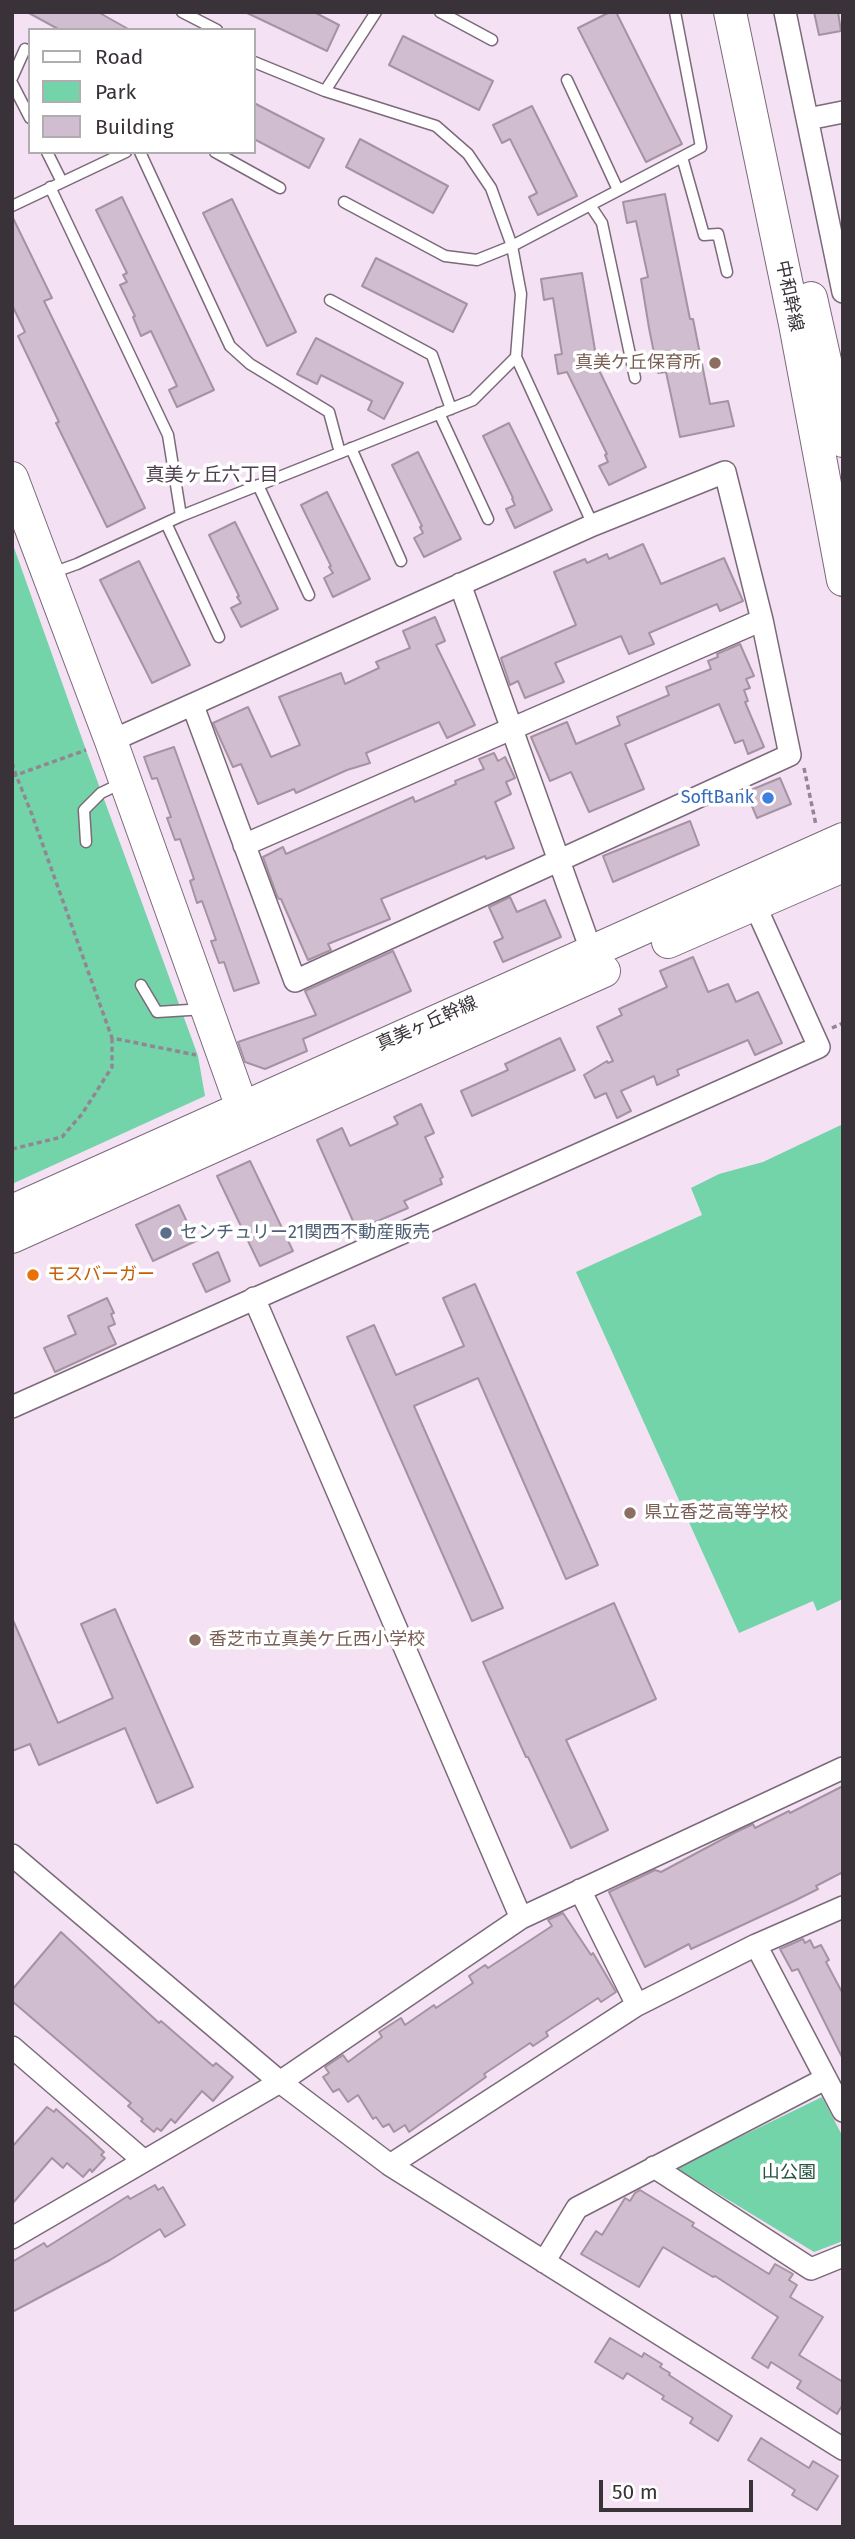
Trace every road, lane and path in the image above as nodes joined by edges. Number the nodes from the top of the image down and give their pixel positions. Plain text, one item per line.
1 (182, 12) edge
2 (376, 12) edge
3 (440, 12) edge
4 (675, 12) edge
5 (730, 12) edge
6 (752, 12) edge
7 (785, 12) edge
8 (213, 28) edge
9 (492, 40) dead end
10 (25, 49) dead end
11 (256, 63) edge
12 (567, 80) dead end
13 (12, 81) edge
14 (325, 91) junction
15 (843, 112) edge
16 (28, 114) edge
17 (808, 119) junction
18 (48, 154) edge
19 (122, 154) edge
20 (141, 154) edge
21 (219, 154) edge
22 (682, 157) junction
23 (62, 182) junction
24 (50, 187) junction
25 (279, 188) dead end
26 (618, 190) junction
27 (344, 202) dead end
28 (12, 205) edge
29 (590, 205) junction
30 (512, 246) junction
31 (727, 272) dead end
32 (843, 292) edge
33 (330, 300) dead end
34 (516, 357) junction
35 (635, 378) dead end
36 (451, 409) junction
37 (439, 413) junction
38 (843, 441) edge
39 (346, 450) junction
40 (12, 478) edge
41 (258, 485) junction
42 (181, 516) junction
43 (488, 519) dead end
44 (166, 523) junction
45 (593, 525) junction
46 (401, 561) dead end
47 (47, 574) junction
48 (843, 580) edge
49 (460, 584) junction
50 (309, 595) dead end
51 (762, 620) junction
52 (219, 637) dead end
53 (193, 706) junction
54 (513, 728) junction
55 (98, 746) junction
56 (790, 755) junction
57 (12, 763) edge
58 (14, 776) edge
59 (125, 781) junction
60 (86, 842) dead end
61 (244, 845) junction
62 (835, 851) edge
63 (561, 860) junction
64 (754, 904) junction
65 (592, 953) junction
66 (141, 985) dead end
67 (207, 1009) junction
68 (112, 1038) junction
69 (198, 1056) dead end
70 (247, 1119) junction
71 (12, 1149) edge
72 (12, 1211) edge
73 (12, 1237) edge
74 (254, 1298) junction
75 (12, 1407) edge
76 (843, 1768) edge
77 (12, 1855) edge
78 (580, 1890) junction
79 (843, 1907) edge
80 (521, 1918) junction
81 (756, 1945) junction
82 (637, 2005) junction
83 (12, 2047) edge
84 (825, 2079) junction
85 (280, 2082) junction
86 (843, 2111) edge
87 (144, 2161) junction
88 (390, 2165) junction
89 (654, 2167) junction
90 (14, 2234) edge
91 (843, 2256) edge
92 (544, 2262) junction
93 (843, 2449) edge

1 - 8 lane
2 - 14 lane
3 - 9 lane
4 - 22 lane
5 - 48 street, 中和幹線
6 - 38 street, 中和幹線
7 - 17 street
10 - 13 lane
11 - 14 lane
12 - 26 lane
13 - 16 lane
14 - 30 lane
15 - 17 street
17 - 32 street
18 - 23 lane
19 - 23 lane
20 - 39 lane
21 - 25 lane
22 - 26 lane
22 - 31 lane
23 - 24 lane
24 - 28 lane
24 - 42 lane
26 - 29 lane
27 - 30 lane
29 - 30 lane
29 - 35 lane
30 - 34 lane
33 - 36 lane
34 - 36 lane
34 - 45 lane
36 - 37 lane
37 - 39 lane
37 - 43 lane
39 - 41 lane
39 - 46 lane
40 - 47 street
41 - 42 lane
41 - 50 lane
42 - 44 lane
44 - 47 lane
44 - 52 lane
45 - 49 street
45 - 51 street
47 - 55 street
49 - 53 street
49 - 54 street
51 - 54 street
51 - 56 street
53 - 55 street
53 - 61 street
54 - 61 street
54 - 63 street
55 - 58 path
55 - 59 street
56 - 62 path
56 - 63 street
57 - 58 path
58 - 68 path
59 - 60 lane
59 - 67 street
61 - 63 street
62 - 64 street, 真美ヶ丘幹線
62 - 65 street, 真美ヶ丘幹線
63 - 65 street
64 - 70 street, 真美ヶ丘幹線
64 - 74 street
65 - 70 street, 真美ヶ丘幹線
66 - 67 lane
67 - 70 street
68 - 69 path
68 - 71 path
70 - 72 street, 真美ヶ丘幹線
70 - 73 street, 真美ヶ丘幹線
74 - 75 street
74 - 80 street
76 - 78 street
77 - 85 street
78 - 80 street
78 - 82 street
79 - 81 street
80 - 85 street
81 - 82 street
81 - 84 street
82 - 88 street
83 - 87 street
84 - 86 street
84 - 89 street
85 - 87 street
85 - 88 street
87 - 90 street
88 - 92 street
89 - 91 street
89 - 92 street
92 - 93 street

